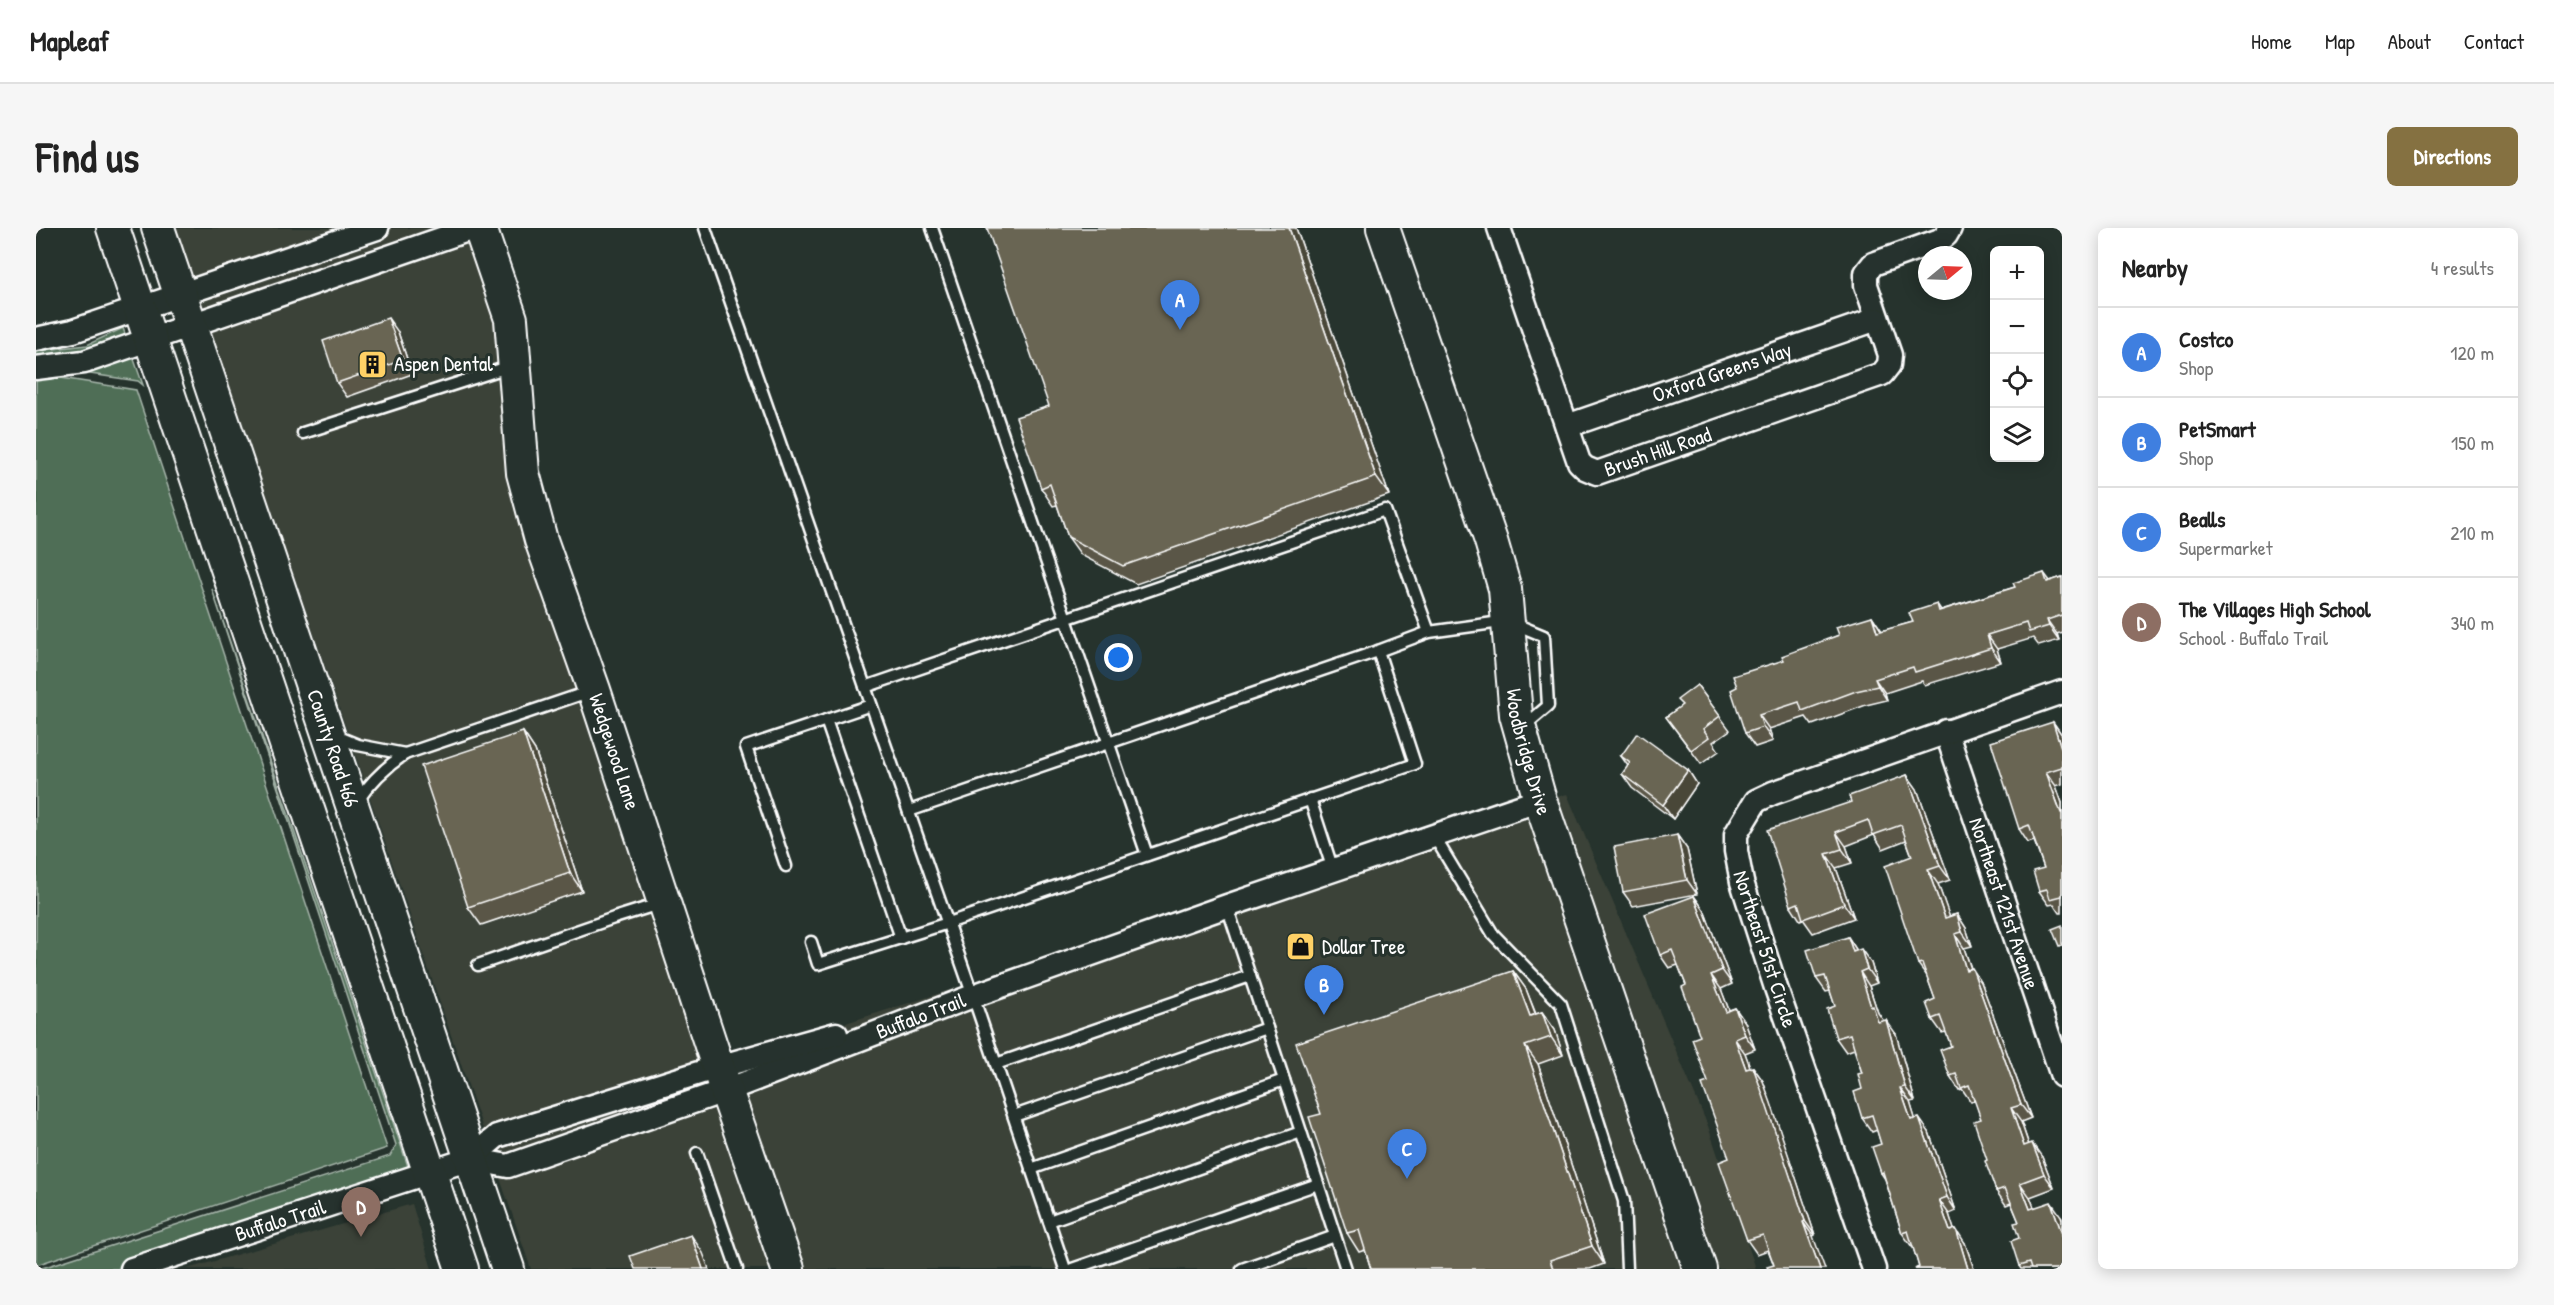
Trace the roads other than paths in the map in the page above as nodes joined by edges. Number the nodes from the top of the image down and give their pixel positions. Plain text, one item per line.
1 (113, 228) edge
2 (158, 228) edge
3 (377, 228) edge
4 (473, 228) edge
5 (480, 228) edge
6 (705, 228) edge
7 (932, 228) edge
8 (1383, 228) edge
9 (1499, 228) edge
10 (1950, 228) edge
11 (180, 295) junction
12 (141, 308) junction
13 (1877, 320) junction
14 (191, 326) junction
15 (36, 339) edge
16 (151, 339) junction
17 (514, 365) junction
18 (36, 368) edge
19 (1567, 426) junction
20 (303, 434) dead end
21 (1065, 619) junction
22 (1508, 621) junction
23 (1429, 632) junction
24 (1378, 651) junction
25 (865, 687) junction
26 (594, 690) junction
27 (2062, 692) edge
28 (871, 705) junction
29 (826, 720) junction
30 (1946, 731) junction
31 (328, 732) junction
32 (1109, 743) junction
33 (405, 754) junction
34 (1310, 799) junction
35 (1540, 800) junction
36 (353, 808) junction
37 (909, 812) junction
38 (1434, 836) junction
39 (1147, 855) junction
40 (786, 866) dead end
41 (1334, 870) junction
42 (665, 903) junction
43 (1227, 906) junction
44 (948, 923) junction
45 (901, 938) junction
46 (811, 942) dead end
47 (478, 965) dead end
48 (1250, 976) junction
49 (973, 996) junction
50 (1267, 1028) junction
51 (996, 1064) junction
52 (2062, 1076) edge
53 (723, 1078) junction
54 (1284, 1080) junction
55 (1014, 1116) junction
56 (1301, 1132) junction
57 (697, 1153) dead end
58 (470, 1159) junction
59 (1031, 1169) junction
60 (429, 1172) junction
61 (1318, 1184) junction
62 (1049, 1221) junction
63 (1335, 1236) junction
64 (132, 1269) edge
65 (462, 1269) edge
66 (508, 1269) edge
67 (737, 1269) edge
68 (788, 1269) edge
69 (1065, 1269) edge
70 (1072, 1269) edge
71 (1242, 1269) edge
72 (1346, 1269) edge
73 (1627, 1269) edge
74 (1700, 1269) edge
75 (1874, 1269) edge

1 - 12 main road, County Road 466
2 - 11 main road, County Road 466
3 - 11 street
4 - 14 street
5 - 17 main road, Wedgewood Lane
6 - 25 lane
7 - 21 lane
8 - 22 main road, Woodbridge Drive
9 - 19 street, Brush Hill Road
10 - 13 street
11 - 12 street
11 - 14 main road, County Road 466
12 - 15 street
12 - 16 main road, County Road 466
13 - 19 street, Oxford Greens Way
13 - 19 street, Brush Hill Road
14 - 16 street
14 - 31 main road, County Road 466
16 - 18 street
16 - 60 main road, County Road 466
17 - 20 lane
17 - 26 main road, Wedgewood Lane
21 - 23 lane
21 - 25 lane
21 - 32 lane
22 - 23 lane
22 - 35 main road, Woodbridge Drive
23 - 24 lane
24 - 32 lane
24 - 34 lane
25 - 28 lane
26 - 33 lane
26 - 42 main road, Wedgewood Lane
27 - 30 street, Northeast 51st Circle
28 - 29 lane
28 - 37 lane
29 - 40 lane
29 - 45 lane
30 - 52 street, Northeast 121st Avenue
30 - 75 street, Northeast 51st Circle
31 - 33 lane
31 - 36 main road, County Road 466
32 - 37 lane
32 - 39 lane
33 - 36 lane
34 - 39 lane
34 - 41 lane
35 - 38 street, Buffalo Trail
35 - 74 main road, Woodbridge Drive
36 - 58 main road, County Road 466
37 - 44 lane
38 - 41 street, Buffalo Trail
38 - 73 lane
39 - 44 lane
41 - 43 street, Buffalo Trail
42 - 47 lane
42 - 53 main road, Wedgewood Lane
43 - 48 lane
43 - 49 street, Buffalo Trail
44 - 45 lane
44 - 49 lane
45 - 46 lane
48 - 50 lane
48 - 51 lane
49 - 51 lane
49 - 53 street, Buffalo Trail
50 - 54 lane
50 - 55 lane
51 - 55 lane
53 - 58 street, Buffalo Trail
53 - 58 street, Buffalo Trail
53 - 68 main road, Wedgewood Lane
54 - 56 lane
54 - 59 lane
55 - 59 lane
56 - 61 lane
56 - 62 lane
57 - 67 lane
58 - 60 street, Buffalo Trail
58 - 66 main road, County Road 466
59 - 62 lane
60 - 64 street, Buffalo Trail
60 - 65 main road, County Road 466
61 - 63 lane
61 - 70 lane
62 - 69 lane
63 - 71 lane
63 - 72 lane

